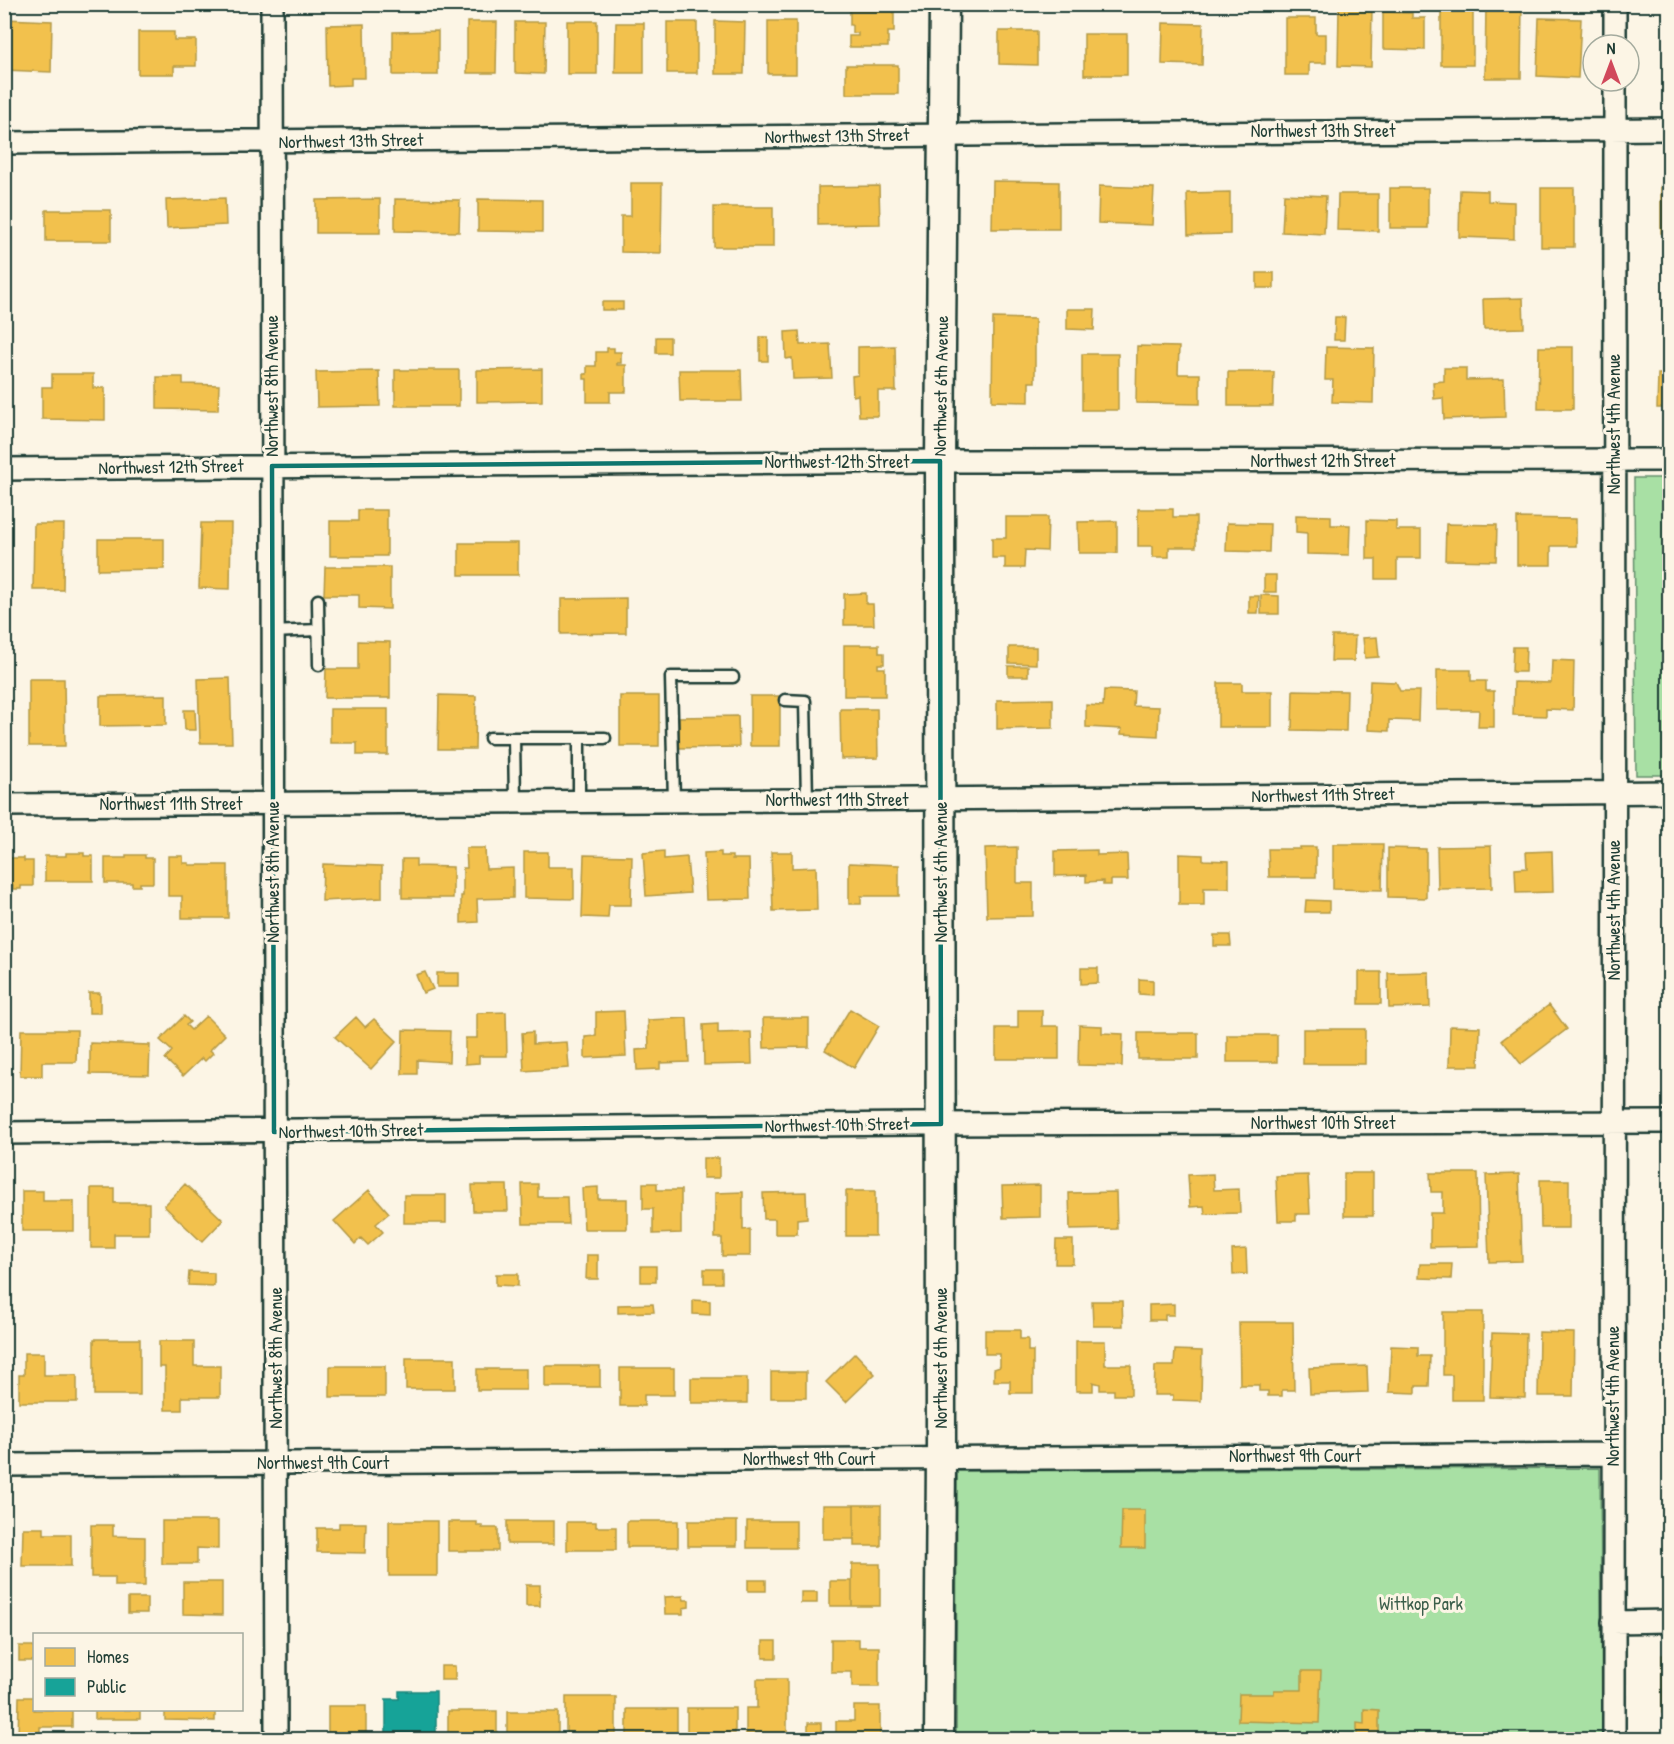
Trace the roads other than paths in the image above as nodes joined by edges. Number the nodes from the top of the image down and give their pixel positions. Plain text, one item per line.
1 (272, 4) edge
2 (944, 4) edge
3 (1615, 4) edge
4 (1615, 33) edge
5 (1615, 93) edge
6 (1615, 129) junction
7 (1670, 129) edge
8 (944, 134) junction
9 (271, 142) junction
10 (4, 143) edge
11 (1614, 460) junction
12 (1670, 460) edge
13 (940, 461) junction
14 (272, 466) junction
15 (4, 469) edge
16 (318, 600) dead end
17 (318, 630) junction
18 (272, 632) junction
19 (319, 665) dead end
20 (733, 677) dead end
21 (785, 700) dead end
22 (490, 738) dead end
23 (514, 738) junction
24 (579, 738) junction
25 (605, 738) dead end
26 (1614, 792) junction
27 (1670, 792) edge
28 (940, 799) junction
29 (807, 800) junction
30 (674, 801) junction
31 (515, 802) junction
32 (579, 802) junction
33 (272, 804) junction
34 (4, 805) edge
35 (1670, 1122) edge
36 (1613, 1123) junction
37 (941, 1124) junction
38 (274, 1132) junction
39 (4, 1133) edge
40 (1613, 1454) junction
41 (941, 1458) junction
42 (277, 1463) junction
43 (4, 1465) edge
44 (1670, 1621) edge
45 (1613, 1622) junction
46 (276, 1740) edge
47 (939, 1740) edge
48 (1614, 1740) edge

1 - 9 street, Northwest 8th Avenue
2 - 8 street, Northwest 6th Avenue
3 - 4 street
5 - 6 street, Northwest 4th Avenue
6 - 7 street, Northwest 13th Street
6 - 8 street, Northwest 13th Street
6 - 11 street, Northwest 4th Avenue
8 - 9 street, Northwest 13th Street
8 - 13 street, Northwest 6th Avenue
9 - 10 street, Northwest 13th Street
9 - 14 street, Northwest 8th Avenue
11 - 12 street, Northwest 12th Street
11 - 13 street, Northwest 12th Street
11 - 26 street, Northwest 4th Avenue
13 - 14 street, Northwest 12th Street
13 - 28 street, Northwest 6th Avenue
14 - 15 street, Northwest 12th Street
14 - 18 street, Northwest 8th Avenue
16 - 17 lane
17 - 18 lane
17 - 19 lane
18 - 33 street, Northwest 8th Avenue
20 - 30 lane
21 - 29 lane
22 - 23 lane
23 - 24 lane
23 - 31 lane
24 - 25 lane
24 - 32 lane
26 - 27 street, Northwest 11th Street
26 - 28 street, Northwest 11th Street
26 - 36 street, Northwest 4th Avenue
28 - 29 street, Northwest 11th Street
28 - 37 street, Northwest 6th Avenue
29 - 30 street, Northwest 11th Street
30 - 32 street, Northwest 11th Street
31 - 32 street, Northwest 11th Street
31 - 33 street, Northwest 11th Street
33 - 34 street, Northwest 11th Street
33 - 38 street, Northwest 8th Avenue
35 - 36 street, Northwest 10th Street
36 - 37 street, Northwest 10th Street
36 - 40 street, Northwest 4th Avenue
37 - 38 street, Northwest 10th Street
37 - 41 street, Northwest 6th Avenue
38 - 39 street, Northwest 10th Street
38 - 42 street, Northwest 8th Avenue
40 - 41 street, Northwest 9th Court
40 - 45 street, Northwest 4th Avenue
41 - 42 street, Northwest 9th Court
41 - 47 street, Northwest 6th Avenue
42 - 43 street, Northwest 9th Court
42 - 46 street, Northwest 8th Avenue
44 - 45 street
45 - 48 street, Northwest 4th Avenue

